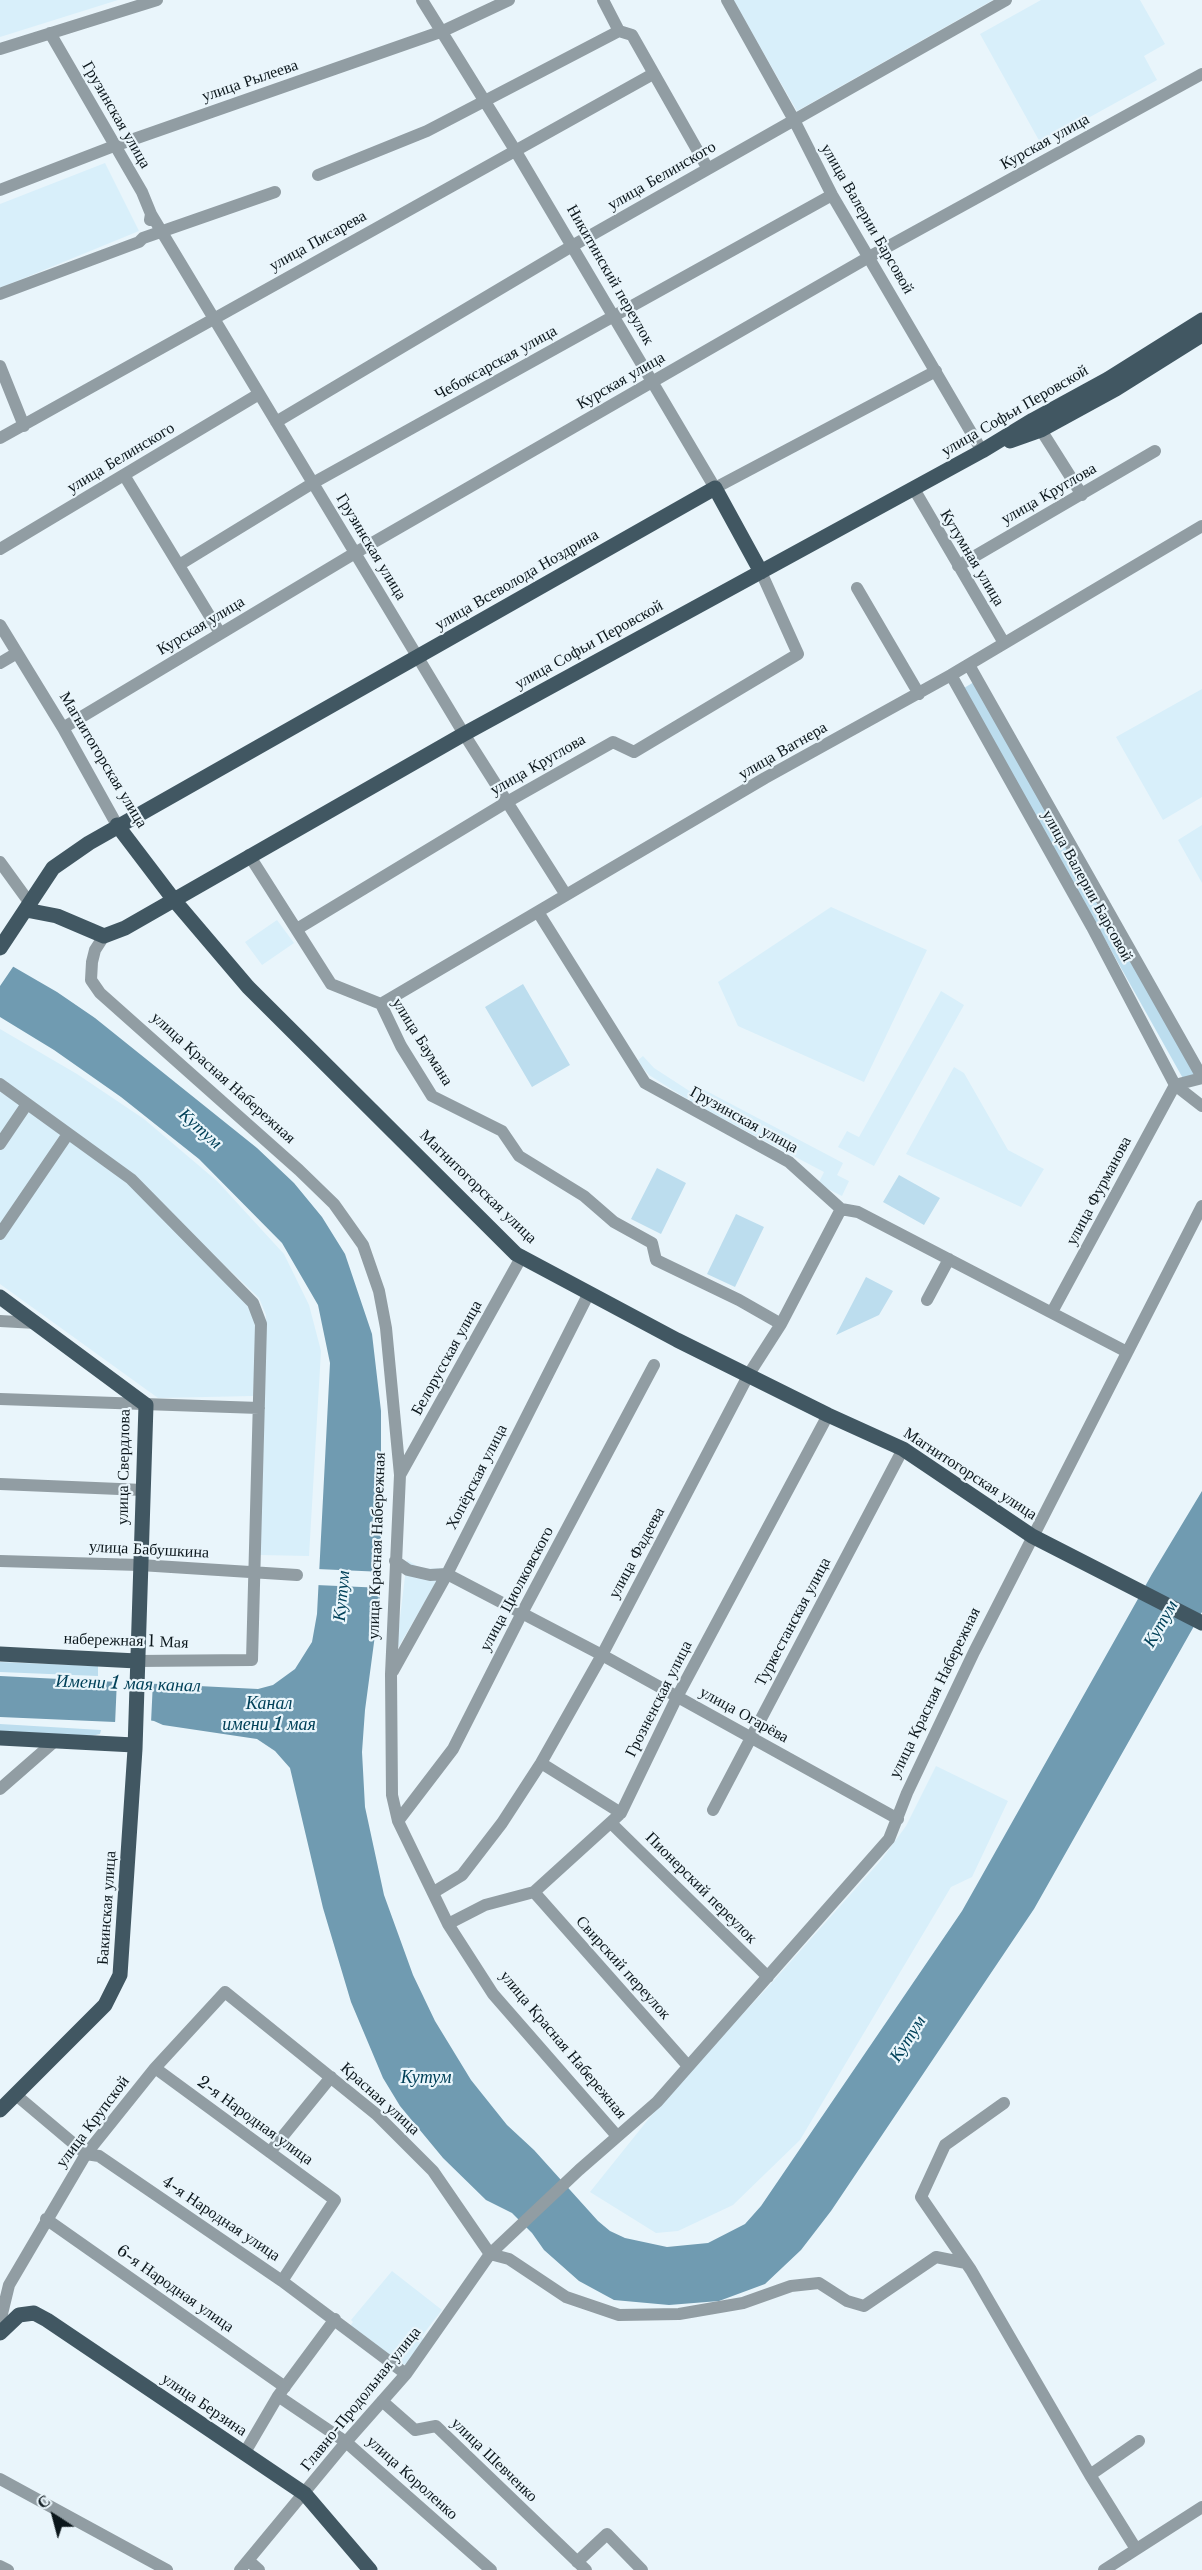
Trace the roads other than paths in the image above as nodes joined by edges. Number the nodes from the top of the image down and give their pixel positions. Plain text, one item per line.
1 (157, 0) edge
2 (422, 0) edge
3 (509, 0) edge
4 (603, 0) edge
5 (727, 0) edge
6 (1006, 0) edge
7 (443, 31) junction
8 (619, 31) junction
9 (50, 33) junction
10 (0, 49) edge
11 (653, 74) junction
12 (1202, 74) edge
13 (486, 102) junction
14 (794, 120) junction
15 (114, 146) junction
16 (515, 150) junction
17 (708, 169) junction
18 (318, 175) dead end
19 (0, 189) edge
20 (275, 192) dead end
21 (832, 195) junction
22 (151, 214) junction
23 (161, 231) junction
24 (143, 238) junction
25 (572, 246) junction
26 (869, 257) junction
27 (0, 294) edge
28 (613, 316) junction
29 (214, 318) junction
30 (1202, 320) edge
31 (1202, 335) edge
32 (0, 366) edge
33 (936, 371) junction
34 (652, 383) junction
35 (260, 394) junction
36 (276, 422) junction
37 (24, 426) junction
38 (1041, 430) junction
39 (0, 438) edge
40 (1155, 451) dead end
41 (982, 452) junction
42 (124, 475) junction
43 (313, 483) junction
44 (715, 488) junction
45 (914, 489) junction
46 (1082, 495) junction
47 (1202, 526) edge
48 (0, 549) edge
49 (355, 553) junction
50 (179, 565) junction
51 (958, 566) junction
52 (761, 572) junction
53 (857, 588) dead end
54 (0, 625) edge
55 (220, 633) junction
56 (1004, 643) junction
57 (17, 653) junction
58 (417, 657) junction
59 (0, 663) edge
60 (969, 664) junction
61 (951, 675) junction
62 (919, 694) junction
63 (63, 728) junction
64 (464, 734) junction
65 (507, 802) junction
66 (117, 825) junction
67 (249, 855) junction
68 (1076, 855) junction
69 (0, 862) edge
70 (1057, 865) junction
71 (566, 895) junction
72 (174, 900) junction
73 (27, 906) junction
74 (537, 912) junction
75 (297, 930) junction
76 (105, 936) junction
77 (2, 942) edge
78 (381, 1004) junction
79 (1202, 1077) edge
80 (0, 1084) edge
81 (1175, 1085) junction
82 (27, 1104) junction
83 (1202, 1106) edge
84 (68, 1134) junction
85 (0, 1144) edge
86 (1202, 1206) edge
87 (841, 1209) junction
88 (0, 1234) edge
89 (522, 1256) junction
90 (949, 1259) junction
91 (589, 1293) junction
92 (0, 1297) edge
93 (927, 1299) dead end
94 (1052, 1312) junction
95 (0, 1321) edge
96 (36, 1323) junction
97 (781, 1324) junction
98 (1127, 1352) junction
99 (654, 1365) dead end
100 (749, 1374) junction
101 (0, 1399) edge
102 (146, 1405) junction
103 (259, 1408) junction
104 (828, 1415) junction
105 (903, 1449) junction
106 (400, 1475) junction
107 (0, 1484) edge
108 (142, 1490) junction
109 (1032, 1536) junction
110 (395, 1561) junction
111 (0, 1562) edge
112 (140, 1565) junction
113 (256, 1573) junction
114 (447, 1574) junction
115 (297, 1575) dead end
116 (522, 1613) junction
117 (1202, 1623) edge
118 (0, 1654) edge
119 (602, 1655) junction
120 (137, 1667) junction
121 (391, 1674) junction
122 (677, 1697) junction
123 (750, 1737) junction
124 (0, 1738) edge
125 (134, 1739) junction
126 (55, 1741) junction
127 (541, 1763) junction
128 (0, 1788) edge
129 (713, 1810) dead end
130 (621, 1813) junction
131 (898, 1819) junction
132 (398, 1821) junction
133 (612, 1824) junction
134 (434, 1892) junction
135 (534, 1892) junction
136 (448, 1923) junction
137 (768, 1977) junction
138 (225, 1992) joint
139 (688, 2066) junction
140 (155, 2068) junction
141 (331, 2077) junction
142 (16, 2095) junction
143 (1004, 2103) dead end
144 (0, 2110) edge
145 (617, 2136) junction
146 (270, 2152) junction
147 (86, 2154) junction
148 (579, 2170) joint
149 (46, 2219) junction
150 (490, 2254) junction
151 (966, 2263) junction
152 (282, 2281) junction
153 (335, 2319) junction
154 (0, 2322) edge
155 (0, 2333) edge
156 (406, 2374) junction
157 (281, 2391) junction
158 (382, 2401) junction
159 (1139, 2441) dead end
160 (346, 2442) junction
161 (244, 2454) junction
162 (1090, 2475) junction
163 (0, 2479) edge
164 (305, 2494) junction
165 (1202, 2507) edge
166 (1136, 2549) junction
167 (245, 2565) edge
168 (0, 2566) edge
169 (582, 2566) edge
170 (8, 2570) edge
171 (167, 2570) edge
172 (259, 2570) edge
173 (370, 2570) edge
174 (491, 2570) edge
175 (642, 2570) edge
176 (1104, 2570) edge

1 - 9 street
2 - 7 street, Никитинский переулок
3 - 7 street, улица Рылеева
4 - 8 street
5 - 14 street, улица Валерии Барсовой
6 - 14 street, улица Белинского
7 - 13 street, Никитинский переулок
7 - 15 street, улица Рылеева
8 - 11 street
8 - 13 street
9 - 10 street
9 - 15 street, Грузинская улица
11 - 16 street, улица Писарева
11 - 17 street
12 - 26 street, Курская улица
13 - 16 street, Никитинский переулок
13 - 18 street
14 - 17 street, улица Белинского
14 - 21 street, улица Валерии Барсовой
15 - 19 street, улица Рылеева
15 - 22 street, Грузинская улица
16 - 25 street, Никитинский переулок
16 - 29 street, улица Писарева
17 - 25 street, улица Белинского
20 - 23 street
21 - 26 street, улица Валерии Барсовой
21 - 28 street, Чебоксарская улица
22 - 23 street, Грузинская улица
22 - 24 street
23 - 24 street
23 - 29 street, Грузинская улица
24 - 27 street
25 - 28 street, Никитинский переулок
25 - 36 street, улица Белинского
26 - 33 street, улица Валерии Барсовой
26 - 34 street, Курская улица
28 - 34 street, Никитинский переулок
28 - 43 street, Чебоксарская улица
29 - 35 street, Грузинская улица
29 - 37 street, улица Писарева
30 - 41 main road, улица Софьи Перовской
31 - 38 main road
32 - 37 street
33 - 41 street, улица Валерии Барсовой
33 - 44 street, улица Всеволода Ноздрина
34 - 44 street, Никитинский переулок
34 - 49 street, Курская улица
35 - 36 street, Грузинская улица
35 - 42 street, улица Белинского
36 - 43 street, Грузинская улица
37 - 39 street, улица Писарева
38 - 41 main road
38 - 46 street
40 - 46 street, улица Круглова
41 - 45 main road, улица Софьи Перовской
42 - 48 street, улица Белинского
42 - 50 street
43 - 49 street, Грузинская улица
43 - 50 street, Чебоксарская улица
44 - 52 main road, Никитинский переулок
44 - 58 main road, улица Всеволода Ноздрина
45 - 51 street, Кутумная улица
45 - 52 main road, улица Софьи Перовской
46 - 51 street, улица Круглова
47 - 56 street, улица Вагнера
49 - 55 street, Курская улица
49 - 58 street, Грузинская улица
50 - 55 street
51 - 56 street, Кутумная улица
52 - 64 main road, улица Софьи Перовской
52 - 65 street, улица Круглова
53 - 62 street
54 - 57 street, Магнитогорская улица
55 - 63 street, Курская улица
56 - 60 street, улица Вагнера
57 - 59 street
57 - 63 street, Магнитогорская улица
58 - 64 street, Грузинская улица
58 - 66 main road, улица Всеволода Ноздрина
60 - 61 street, улица Вагнера
60 - 68 street, улица Валерии Барсовой
61 - 62 street, улица Вагнера
61 - 70 street, улица Валерии Барсовой
62 - 71 street, улица Вагнера
63 - 66 street, Магнитогорская улица
64 - 65 street, Грузинская улица
64 - 67 main road, улица Софьи Перовской
65 - 71 street, Грузинская улица
65 - 75 street, улица Круглова
66 - 72 main road, Магнитогорская улица
66 - 73 main road, улица Всеволода Ноздрина
67 - 72 main road, улица Софьи Перовской
67 - 75 street, улица Баумана
68 - 70 street
68 - 79 street, улица Валерии Барсовой
69 - 73 street
70 - 81 street, улица Валерии Барсовой
71 - 74 street, улица Вагнера
72 - 76 main road, улица Софьи Перовской
72 - 89 main road, Магнитогорская улица
73 - 76 main road
73 - 77 main road
74 - 78 street, улица Вагнера
74 - 87 street, Грузинская улица
75 - 78 street, улица Баумана
76 - 106 street, улица Красная Набережная
78 - 97 street, улица Баумана
79 - 81 street
80 - 82 street
81 - 83 street, улица Валерии Барсовой
81 - 94 street, улица Фурманова
82 - 84 street
82 - 85 street
84 - 88 street
84 - 103 street
86 - 98 street, улица Красная Набережная
87 - 90 street, Грузинская улица
87 - 97 street, улица Фадеева
89 - 91 main road, Магнитогорская улица
89 - 106 street, Белорусская улица
90 - 93 street
90 - 94 street, Грузинская улица
91 - 100 main road, Магнитогорская улица
91 - 114 street, Хопёрская улица
92 - 96 main road, улица Свердлова
94 - 98 street, Грузинская улица
95 - 96 street
96 - 102 main road, улица Свердлова
97 - 100 street, улица Фадеева
98 - 109 street, улица Красная Набережная
99 - 116 street, улица Циолковского
100 - 104 main road, Магнитогорская улица
100 - 119 street, улица Фадеева
101 - 102 street
102 - 103 street
102 - 108 main road, улица Свердлова
103 - 113 street
104 - 105 main road, Магнитогорская улица
104 - 122 street, Грозненская улица
105 - 109 main road, Магнитогорская улица
105 - 123 street, Туркестанская улица
106 - 110 street, улица Красная Набережная
107 - 108 street
108 - 112 main road, улица Свердлова
109 - 117 main road, Магнитогорская улица
109 - 131 street, улица Красная Набережная
110 - 114 street
110 - 121 street, улица Красная Набережная
111 - 112 street, улица Бабушкина
112 - 113 street, улица Бабушкина
112 - 120 main road, улица Свердлова
113 - 115 street, улица Бабушкина
113 - 120 street, набережная 1 Мая
114 - 116 street, улица Огарёва
114 - 121 street, Хопёрская улица
116 - 119 street, улица Огарёва
116 - 132 street, улица Циолковского
118 - 120 main road, набережная 1 Мая
119 - 122 street, улица Огарёва
119 - 127 street, улица Фадеева
120 - 125 main road, Бакинская улица
121 - 132 street, улица Красная Набережная
122 - 123 street, улица Огарёва
122 - 130 street, Грозненская улица
123 - 129 street, Туркестанская улица
123 - 131 street, улица Огарёва
124 - 126 main road
125 - 126 main road
125 - 142 main road, Бакинская улица
126 - 128 street
127 - 130 street
127 - 134 street, улица Фадеева
130 - 133 street, Грозненская улица
131 - 137 street, улица Красная Набережная
132 - 134 street, улица Красная Набережная
133 - 135 street, Грозненская улица
133 - 137 street, Пионерский переулок
134 - 136 street, улица Красная Набережная
135 - 136 street, Грозненская улица
135 - 139 street, Свирский переулок
136 - 145 street, улица Красная Набережная
137 - 139 street, улица Красная Набережная
138 - 140 street, улица Крупской
138 - 141 street, Красная улица
139 - 145 street, улица Красная Набережная
140 - 146 street, 2-я Народная улица
140 - 147 street, улица Крупской
141 - 146 street
141 - 150 street, Красная улица
142 - 144 main road, Бакинская улица
142 - 147 street, 4-я Народная улица
143 - 151 street
145 - 148 street, улица Красная Набережная
146 - 152 street, 2-я Народная улица
147 - 149 street, улица Крупской
147 - 152 street, 4-я Народная улица
148 - 150 street, Главно-Продольная улица
149 - 154 street, улица Крупской
149 - 157 street, 6-я Народная улица
150 - 151 street
150 - 156 street, Главно-Продольная улица
151 - 162 street
152 - 153 street, 4-я Народная улица
153 - 156 street, 4-я Народная улица
153 - 157 street
155 - 161 main road, улица Берзина
156 - 158 street, Главно-Продольная улица
157 - 160 street, улица Короленко
157 - 161 street
158 - 160 street, Главно-Продольная улица
158 - 169 street, улица Шевченко
159 - 162 street
160 - 164 street, Главно-Продольная улица
160 - 174 street, улица Короленко
161 - 164 main road, улица Берзина
162 - 166 street
163 - 171 street
164 - 167 street, Главно-Продольная улица
164 - 173 main road, улица Берзина
165 - 166 street
166 - 176 street
167 - 172 street
168 - 170 street
169 - 175 street, улица Шевченко

